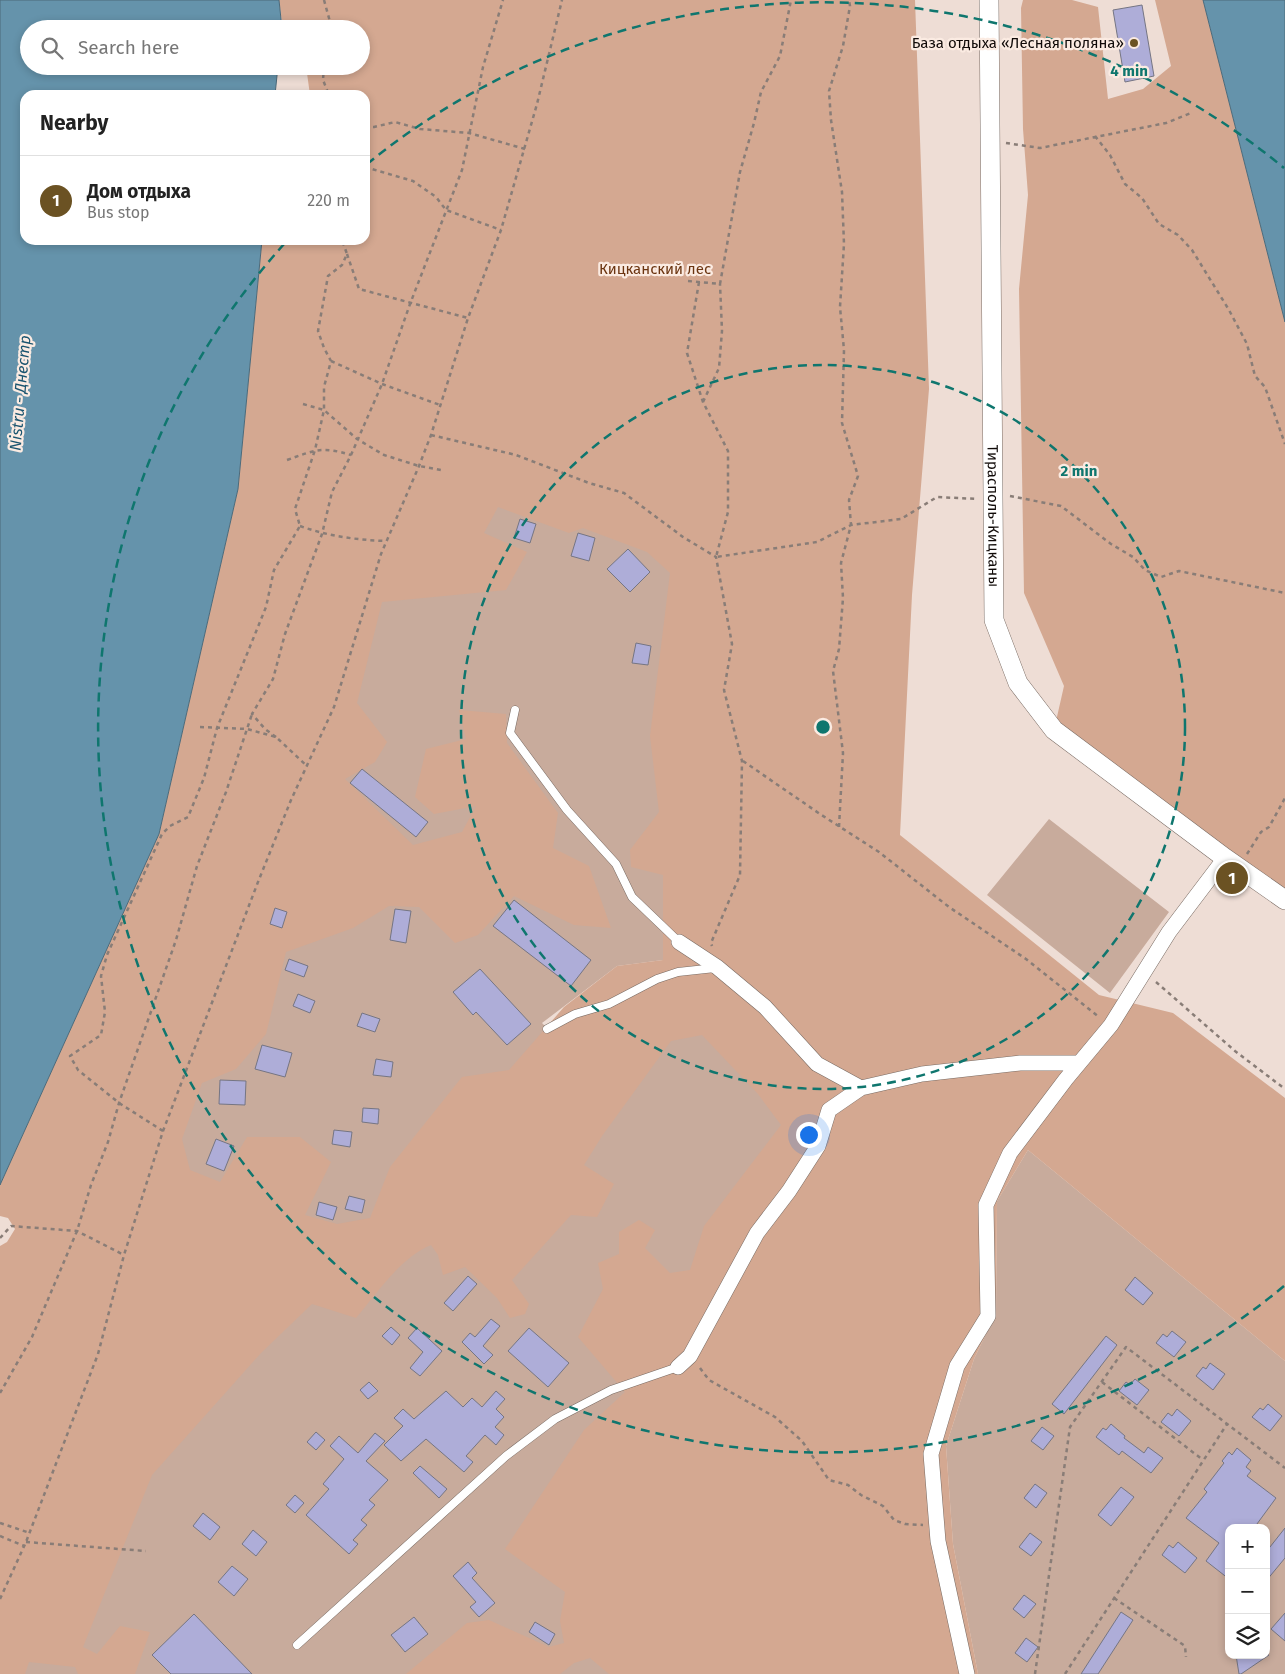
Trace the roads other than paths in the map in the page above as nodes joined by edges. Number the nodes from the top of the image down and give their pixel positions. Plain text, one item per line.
1 (989, 0) edge
2 (514, 710) dead end
3 (1232, 863) junction
4 (1285, 900) edge
5 (679, 942) joint
6 (717, 968) junction
7 (547, 1029) dead end
8 (1079, 1063) junction
9 (861, 1088) junction
10 (678, 1367) joint
11 (297, 1645) dead end
12 (967, 1674) edge

1 - 3 street, Тирасполь-Кицканы
2 - 5 lane
3 - 4 street, Тирасполь-Кицканы
3 - 8 street
5 - 6 street
6 - 7 lane
6 - 9 street
8 - 9 street
8 - 12 street
9 - 10 street
10 - 11 lane

